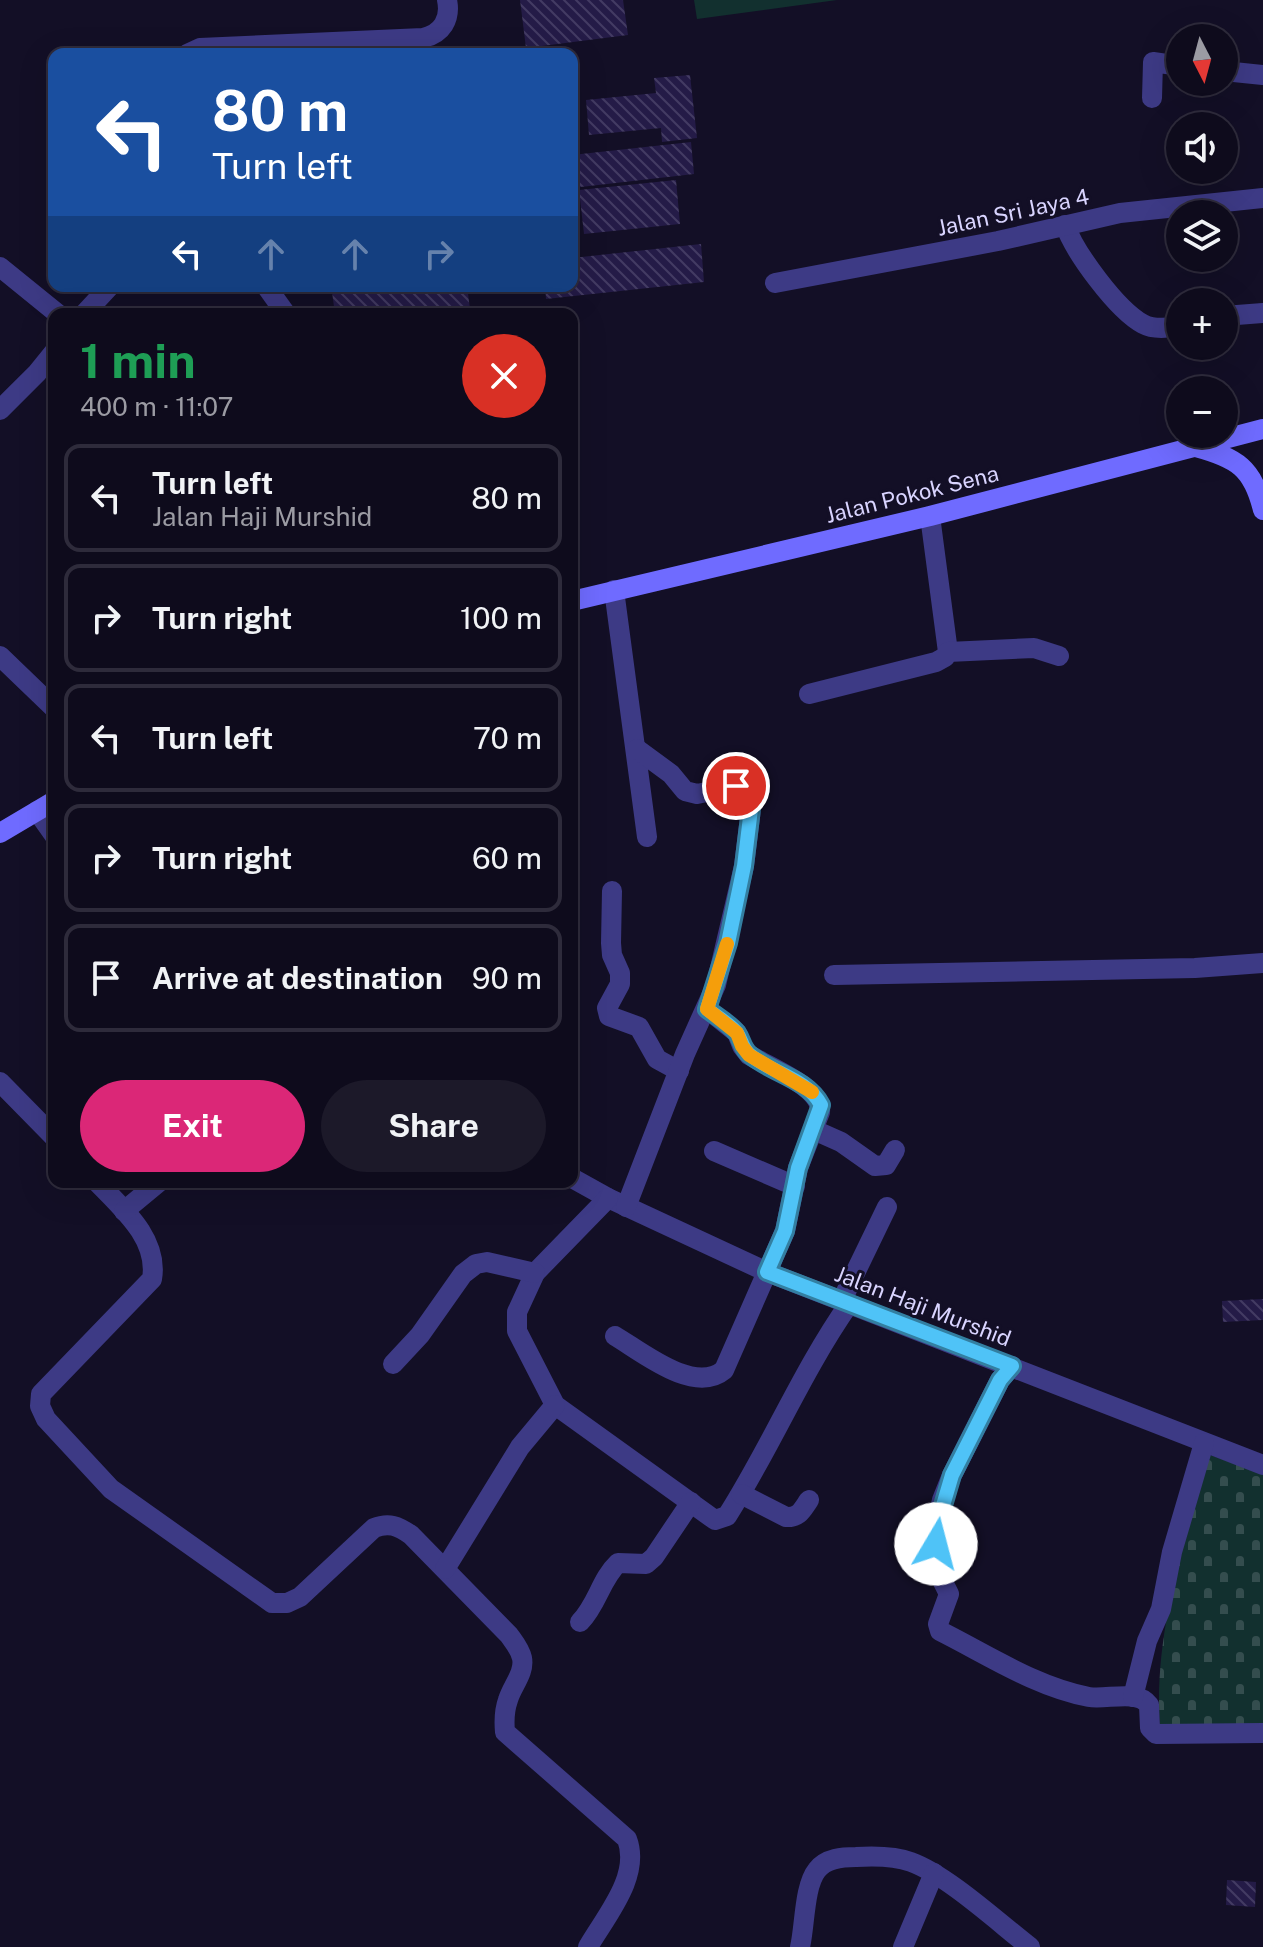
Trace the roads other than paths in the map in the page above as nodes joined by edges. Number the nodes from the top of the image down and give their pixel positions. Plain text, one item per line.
1 (447, 0) edge
2 (200, 48) edge
3 (1166, 64) edge
4 (1238, 72) edge
5 (1263, 75) edge
6 (1152, 98) dead end
7 (1263, 198) edge
8 (1065, 225) junction
9 (0, 267) edge
10 (775, 283) dead end
11 (104, 292) edge
12 (51, 308) edge
13 (90, 308) edge
14 (1263, 313) edge
15 (1238, 315) edge
16 (1166, 328) edge
17 (48, 359) edge
18 (0, 410) edge
19 (1263, 429) edge
20 (1238, 436) edge
21 (1192, 448) edge
22 (1200, 448) edge
23 (1263, 510) edge
24 (930, 516) junction
25 (614, 590) junction
26 (578, 599) edge
27 (948, 652) junction
28 (0, 656) edge
29 (1059, 656) dead end
30 (809, 694) dead end
31 (48, 702) edge
32 (637, 749) junction
33 (45, 806) edge
34 (0, 833) edge
35 (647, 837) dead end
36 (612, 891) dead end
37 (1263, 963) edge
38 (834, 975) dead end
39 (707, 1009) junction
40 (679, 1071) junction
41 (0, 1082) edge
42 (814, 1130) junction
43 (48, 1131) edge
44 (895, 1150) dead end
45 (714, 1151) dead end
46 (578, 1181) edge
47 (795, 1186) junction
48 (103, 1188) edge
49 (152, 1188) edge
50 (617, 1202) junction
51 (887, 1207) dead end
52 (124, 1211) junction
53 (767, 1272) junction
54 (535, 1273) junction
55 (845, 1302) junction
56 (615, 1336) dead end
57 (393, 1364) dead end
58 (1012, 1366) junction
59 (555, 1405) junction
60 (1204, 1443) junction
61 (1263, 1465) edge
62 (741, 1494) junction
63 (809, 1500) dead end
64 (691, 1502) junction
65 (450, 1561) junction
66 (580, 1622) dead end
67 (1133, 1697) junction
68 (1263, 1733) edge
69 (934, 1873) junction
70 (588, 1947) edge
71 (800, 1947) edge
72 (903, 1947) edge
73 (1030, 1947) edge

1 - 2 street
3 - 6 street
4 - 5 street
7 - 8 street, Jalan Sri Jaya 4
8 - 10 street, Jalan Sri Jaya 4
8 - 16 street
9 - 12 street
11 - 13 street
14 - 15 street
17 - 18 street
19 - 20 main road, Jalan Pokok Sena
21 - 24 main road, Jalan Pokok Sena
22 - 23 main road
24 - 25 main road, Jalan Pokok Sena
24 - 27 street
25 - 26 main road, Jalan Pokok Sena
25 - 32 street
27 - 29 street
27 - 30 street
28 - 31 street
32 - 35 street
32 - 39 street
33 - 34 main road
36 - 40 street
37 - 38 street
39 - 40 street
39 - 42 street
40 - 50 street
41 - 43 street
42 - 44 street
42 - 47 street
45 - 47 street
46 - 50 street, Jalan Haji Murshid
47 - 53 street
48 - 52 street
49 - 52 street
50 - 53 street, Jalan Haji Murshid
50 - 54 street
51 - 55 street
52 - 65 street
53 - 55 street, Jalan Haji Murshid
53 - 56 street
54 - 57 street
54 - 59 street
55 - 58 street, Jalan Haji Murshid
55 - 62 street
58 - 60 street, Jalan Haji Murshid
58 - 67 street
59 - 64 street
59 - 65 street
60 - 61 street, Jalan Haji Murshid
60 - 67 street
62 - 63 street
62 - 64 street
64 - 66 street
65 - 70 street
67 - 68 street
69 - 71 street
69 - 72 street
69 - 73 street

